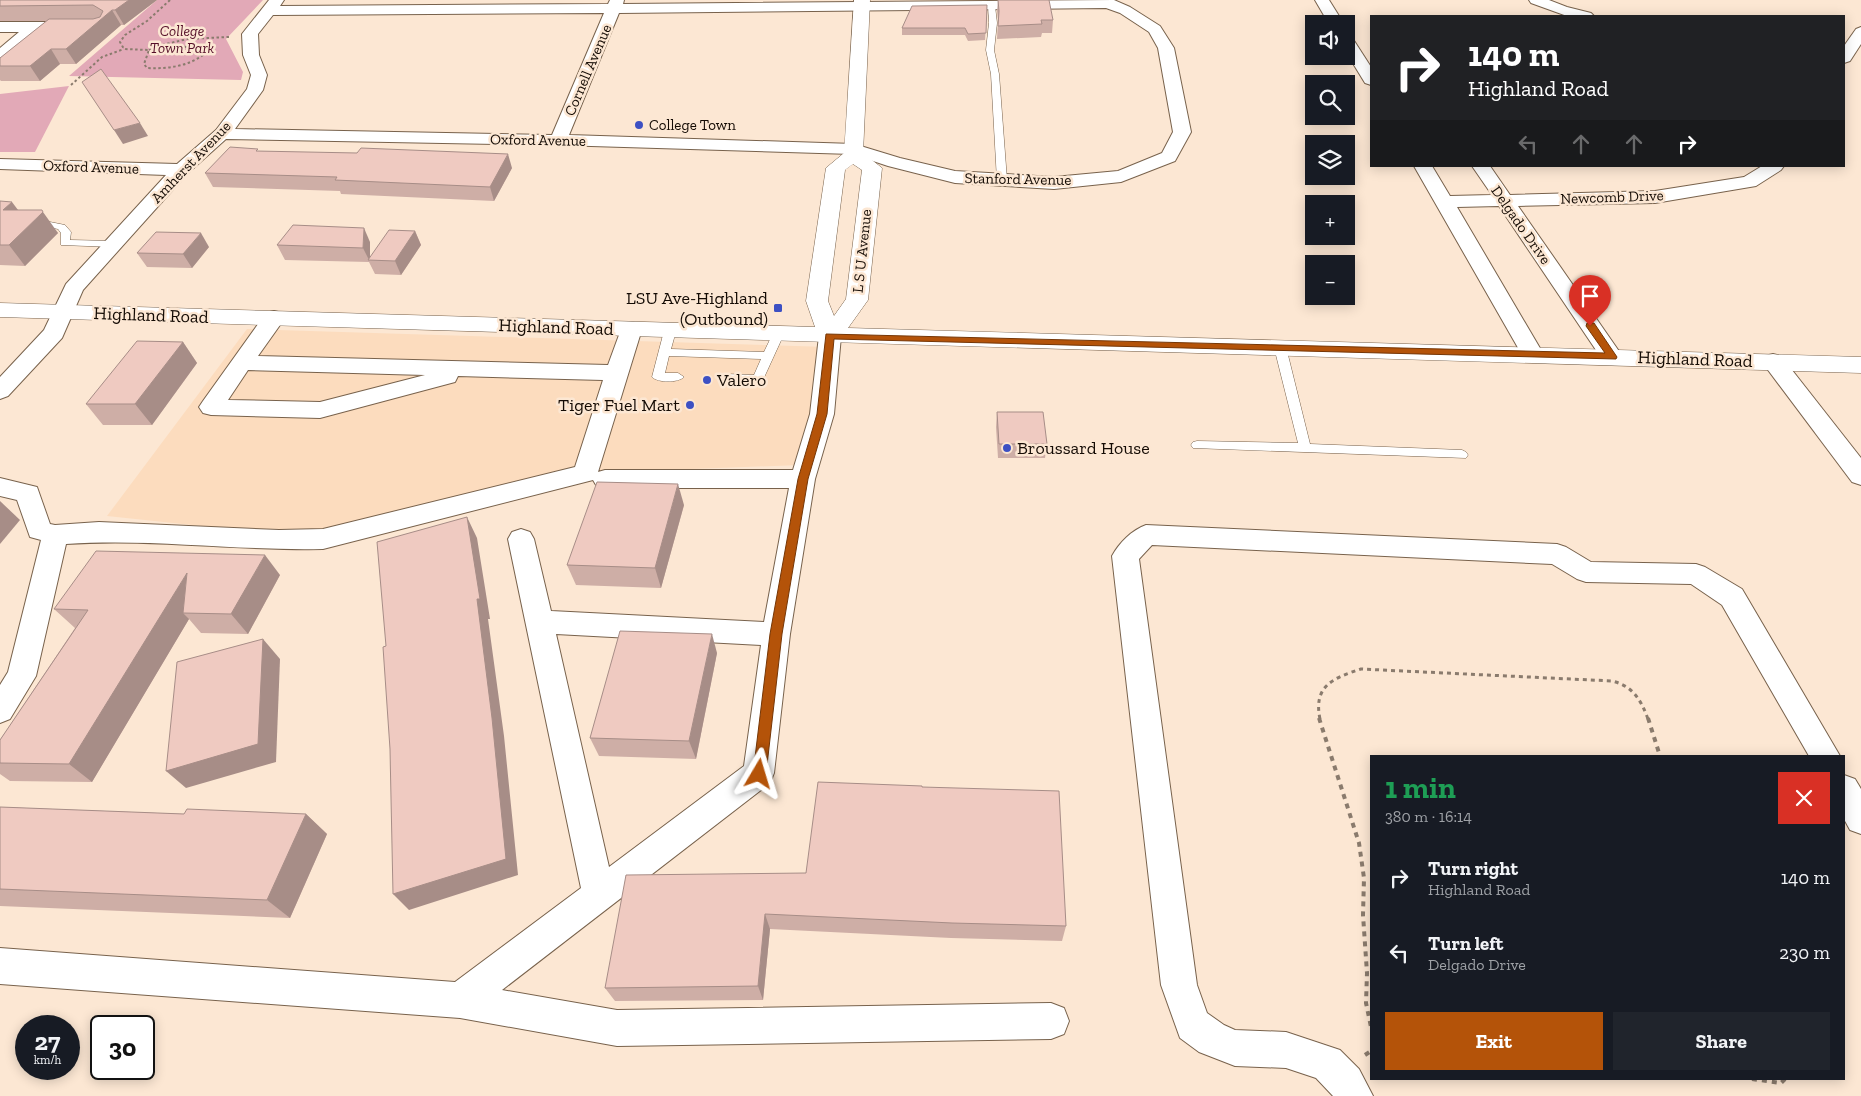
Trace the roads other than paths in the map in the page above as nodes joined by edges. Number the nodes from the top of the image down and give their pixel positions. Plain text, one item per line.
1 (1322, 0) edge
2 (1536, 0) edge
3 (1575, 0) edge
4 (1107, 2) edge
5 (862, 3) edge
6 (616, 4) edge
7 (272, 5) edge
8 (990, 6) junction
9 (1562, 14) edge
10 (1331, 15) edge
11 (0, 27) edge
12 (34, 27) junction
13 (92, 27) edge
14 (1861, 32) edge
15 (1355, 52) edge
16 (0, 56) edge
17 (1845, 56) edge
18 (1369, 71) edge
19 (222, 134) junction
20 (558, 140) junction
21 (853, 152) junction
22 (0, 164) edge
23 (1424, 167) edge
24 (1481, 167) edge
25 (1773, 167) edge
26 (181, 170) junction
27 (1002, 180) junction
28 (1504, 201) junction
29 (1444, 202) junction
30 (0, 214) edge
31 (114, 244) junction
32 (0, 310) edge
33 (62, 312) junction
34 (274, 318) junction
35 (631, 330) junction
36 (778, 334) junction
37 (830, 336) junction
38 (667, 341) junction
39 (1280, 347) junction
40 (1533, 355) junction
41 (769, 356) junction
42 (1612, 357) junction
43 (1773, 361) junction
44 (242, 363) junction
45 (1861, 365) edge
46 (478, 369) junction
47 (617, 373) junction
48 (678, 377) dead end
49 (726, 378) dead end
50 (0, 391) edge
51 (1197, 445) dead end
52 (1305, 448) junction
53 (1462, 454) dead end
54 (1861, 476) edge
55 (605, 479) dead end
56 (803, 479) junction
57 (0, 487) edge
58 (54, 534) junction
59 (521, 539) dead end
60 (540, 622) junction
61 (776, 634) junction
62 (0, 710) edge
63 (1824, 755) edge
64 (1845, 791) edge
65 (1861, 819) edge
66 (599, 895) junction
67 (0, 966) edge
68 (460, 1000) junction
69 (1052, 1022) dead end
70 (1354, 1096) edge

1 - 10 street
2 - 9 street
3 - 9 street
4 - 8 street
4 - 27 street, Stanford Avenue
5 - 6 street
5 - 8 street
5 - 21 street
6 - 7 street
6 - 20 street, Cornell Avenue
7 - 19 street, Amherst Avenue
8 - 27 lane
11 - 12 street
12 - 13 street
12 - 16 street
14 - 17 street
15 - 18 street
19 - 20 street, Oxford Avenue
19 - 26 street, Amherst Avenue
20 - 21 street, Oxford Avenue
21 - 27 street, Stanford Avenue
21 - 37 street
21 - 37 street, L S U Avenue
22 - 26 street, Oxford Avenue
23 - 29 street
24 - 28 street, Delgado Drive
25 - 28 street, Newcomb Drive
26 - 31 street, Amherst Avenue
28 - 29 street, Newcomb Drive
28 - 42 street, Delgado Drive
29 - 40 street
30 - 31 lane
31 - 33 street, Amherst Avenue
32 - 33 street, Highland Road
33 - 34 street, Highland Road
33 - 50 street, Amherst Avenue
34 - 35 street, Highland Road
34 - 44 street
35 - 38 street, Highland Road
35 - 47 street
36 - 37 street, Highland Road
36 - 38 street, Highland Road
36 - 41 lane
37 - 39 street, Highland Road
37 - 56 street
38 - 41 lane
38 - 48 lane
39 - 40 street, Highland Road
39 - 52 lane
40 - 42 street, Highland Road
41 - 49 lane
42 - 43 street, Highland Road
43 - 45 street, Highland Road
43 - 54 street
44 - 46 street
44 - 46 street
46 - 47 street
47 - 58 street
51 - 52 lane
52 - 53 lane
55 - 56 street
56 - 61 street
57 - 58 street
58 - 62 street
59 - 60 street
60 - 61 street
60 - 66 street
61 - 66 street
63 - 70 street
64 - 65 street
66 - 68 street
67 - 68 street
68 - 69 street

